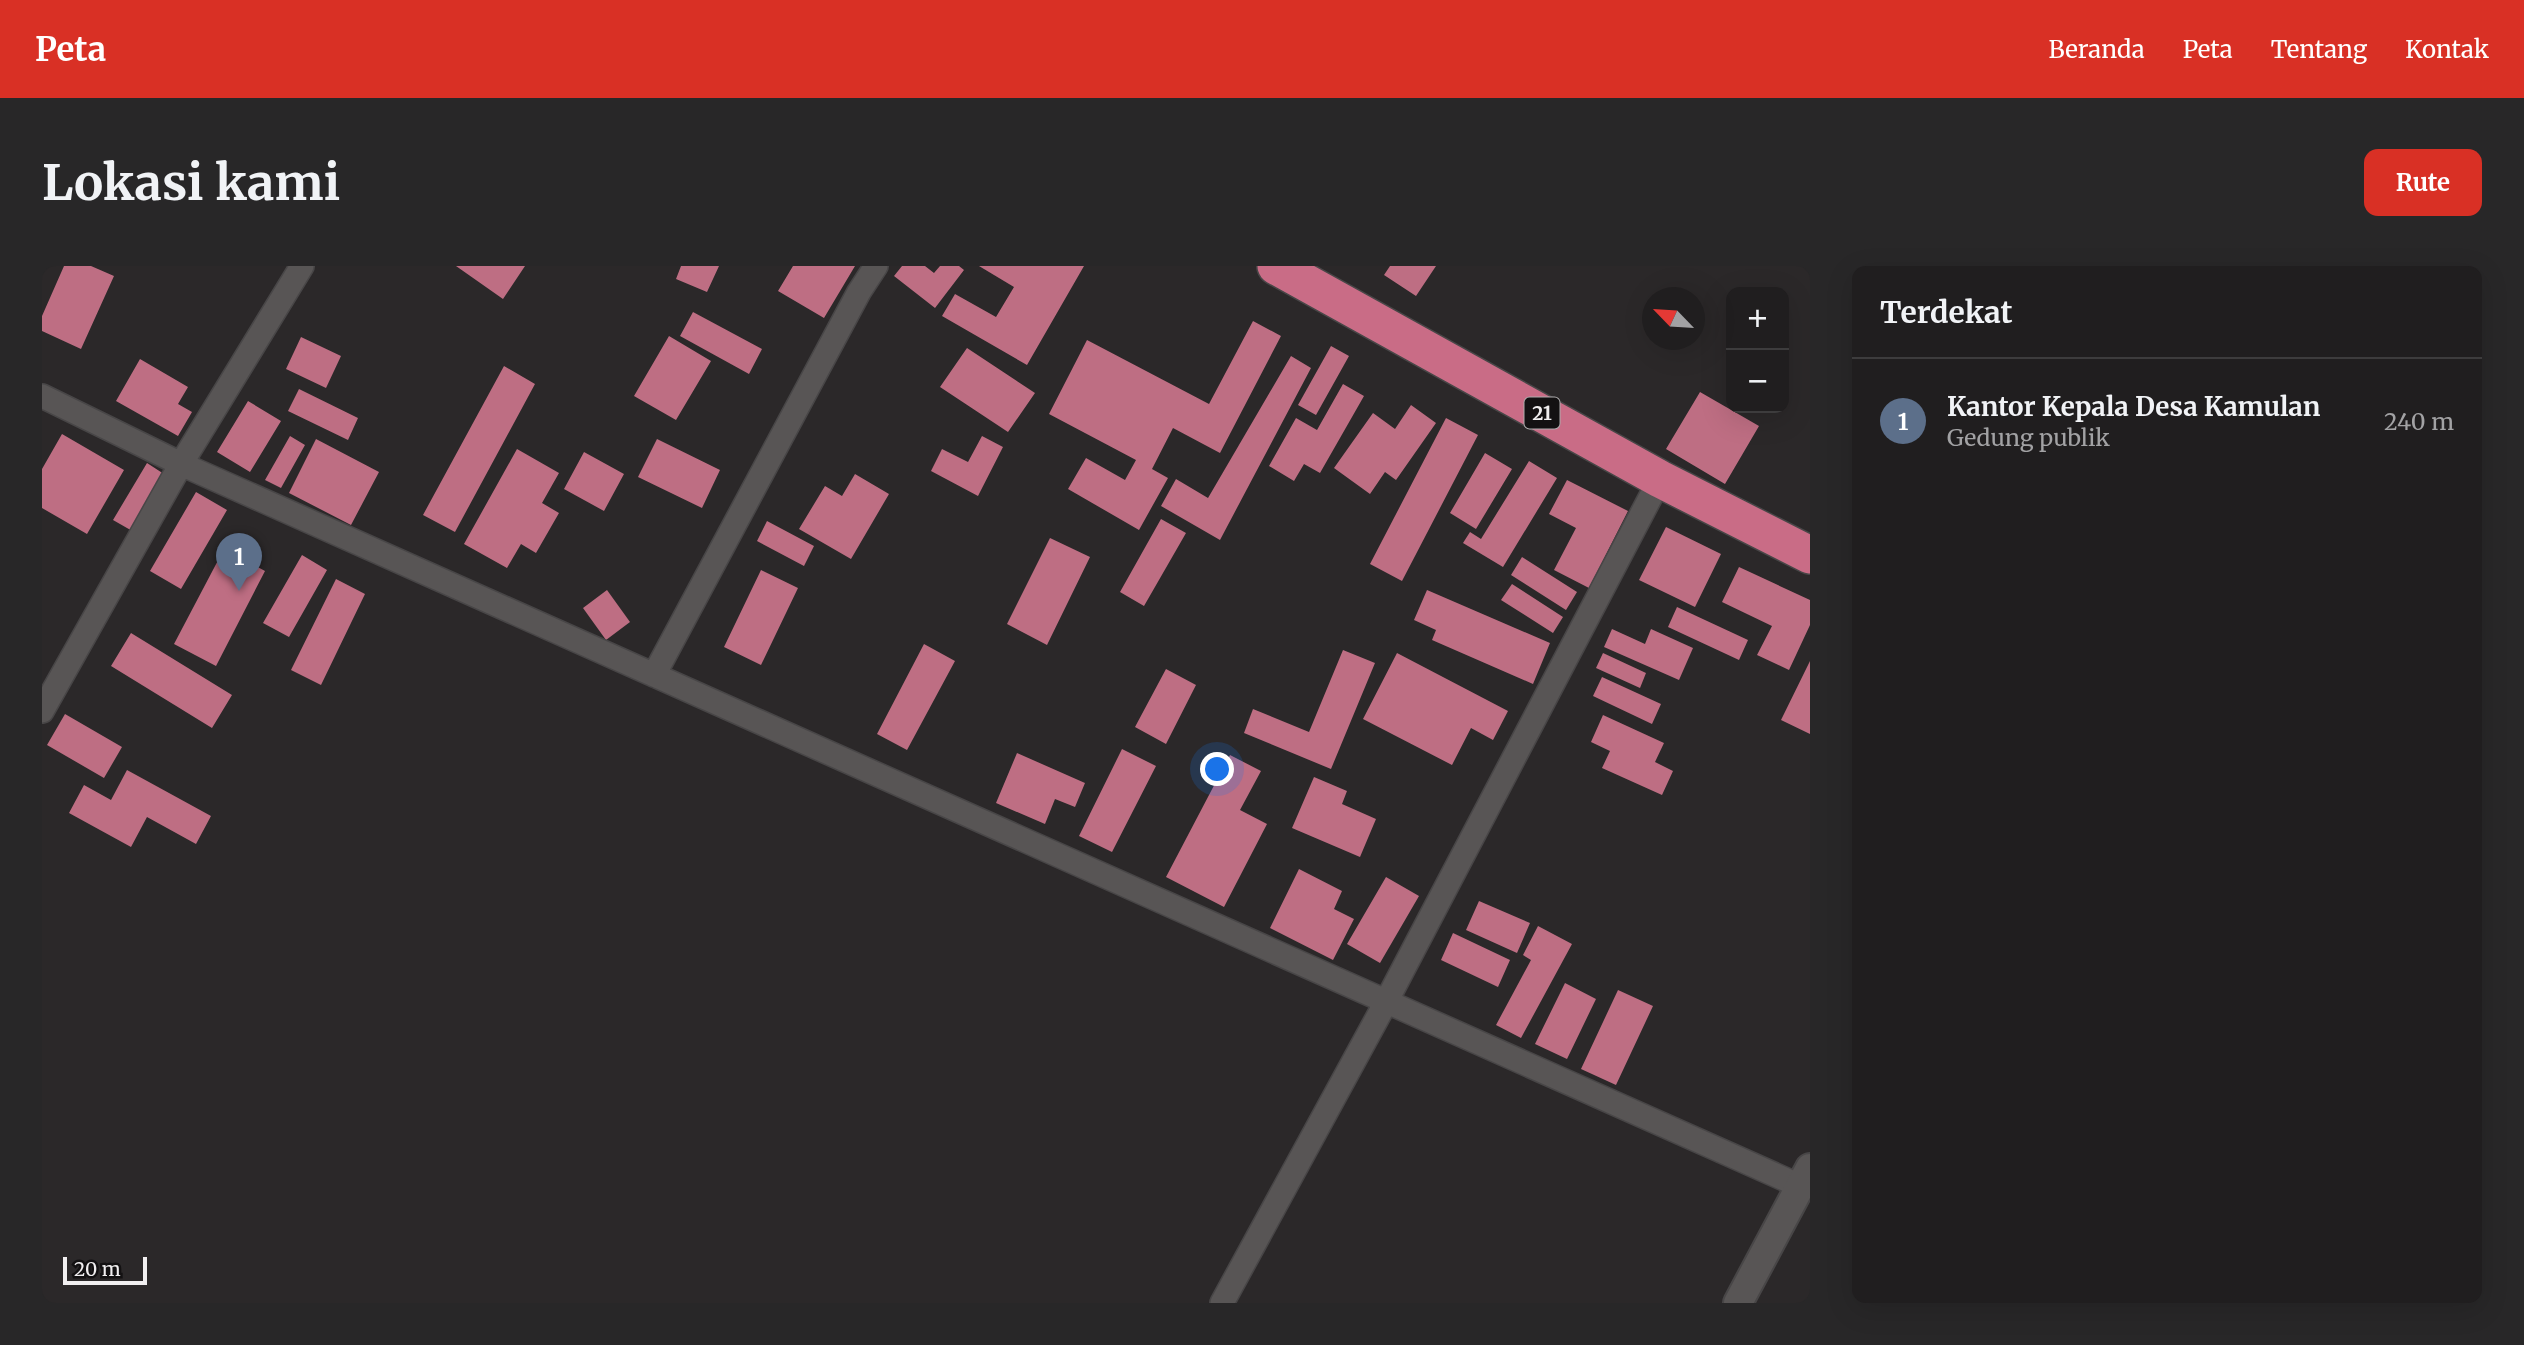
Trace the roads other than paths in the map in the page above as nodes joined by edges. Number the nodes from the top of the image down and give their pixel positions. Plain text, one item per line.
1 (302, 266) edge
2 (876, 266) edge
3 (1293, 270) edge
4 (42, 396) edge
5 (181, 464) junction
6 (1660, 479) junction
7 (1810, 555) edge
8 (654, 675) junction
9 (42, 711) edge
10 (1386, 1002) junction
11 (1805, 1177) edge
12 (1222, 1303) edge
13 (1738, 1303) edge

1 - 5 street
2 - 8 street
3 - 6 highway, 21
4 - 5 street
5 - 8 street
5 - 9 street
6 - 7 highway, 21
6 - 10 street
8 - 10 street
10 - 11 street
10 - 12 street
11 - 13 street

